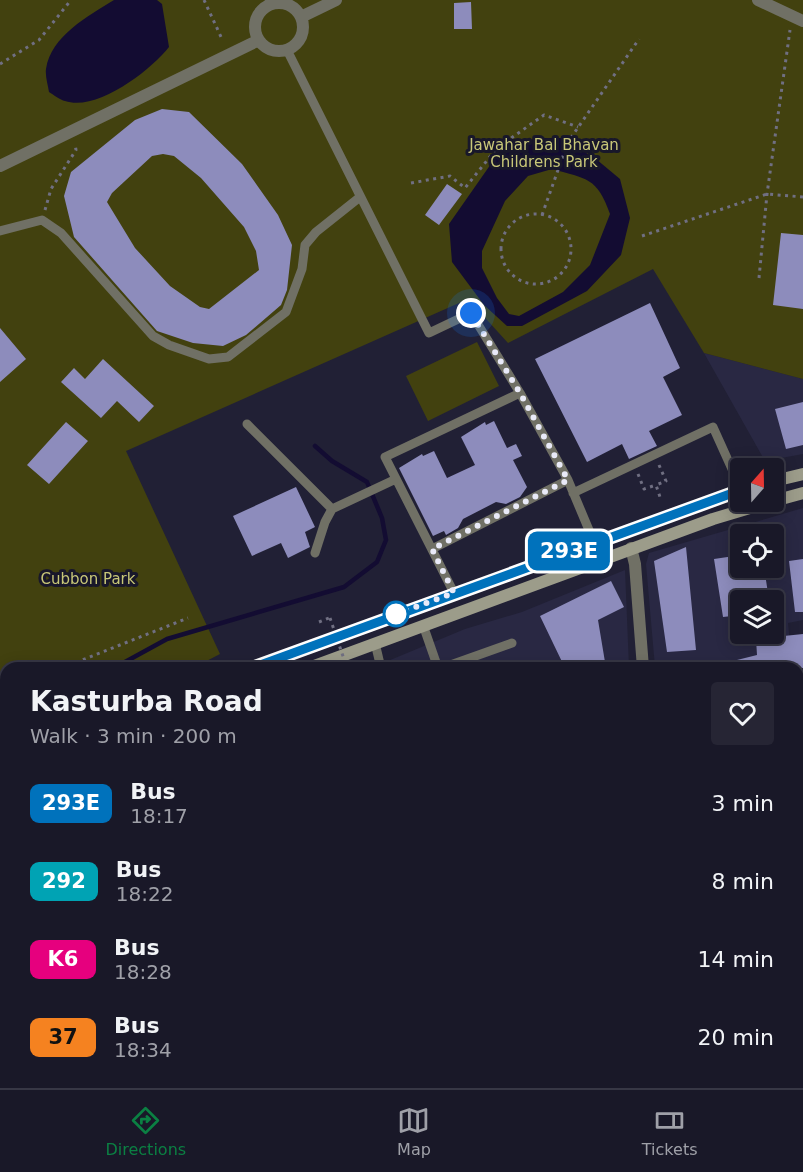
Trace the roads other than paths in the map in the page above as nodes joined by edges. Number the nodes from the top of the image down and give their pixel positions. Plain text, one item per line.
1 (336, 0) edge
2 (758, 0) edge
3 (267, 3) edge
4 (302, 17) junction
5 (797, 19) edge
6 (259, 40) junction
7 (286, 50) junction
8 (0, 166) edge
9 (360, 197) junction
10 (0, 231) edge
11 (520, 393) junction
12 (247, 424) dead end
13 (730, 465) edge
14 (803, 474) edge
15 (396, 479) junction
16 (784, 479) edge
17 (568, 480) junction
18 (803, 493) edge
19 (573, 494) junction
20 (730, 494) edge
21 (784, 498) edge
22 (332, 510) junction
23 (737, 512) edge
24 (594, 542) junction
25 (631, 548) junction
26 (432, 549) junction
27 (315, 553) dead end
28 (454, 593) junction
29 (423, 626) junction
30 (375, 643) junction
31 (512, 643) dead end
32 (268, 662) edge
33 (325, 662) edge
34 (380, 662) edge
35 (438, 662) edge
36 (457, 662) edge
37 (642, 662) edge

1 - 4 street
2 - 5 street
3 - 4 street
3 - 6 street
4 - 7 street
6 - 7 street
6 - 8 street
7 - 9 lane
9 - 10 lane
9 - 11 lane
11 - 15 lane
11 - 17 lane
12 - 22 lane
13 - 19 lane
14 - 16 main road
15 - 22 lane
15 - 26 lane
17 - 19 lane
17 - 26 lane
18 - 21 main road
19 - 24 lane
20 - 24 main road
22 - 27 lane
23 - 25 main road
24 - 28 main road
25 - 29 main road
25 - 37 street
26 - 28 lane
28 - 32 main road
29 - 30 main road
29 - 35 lane
30 - 33 main road
30 - 34 lane
31 - 36 lane

